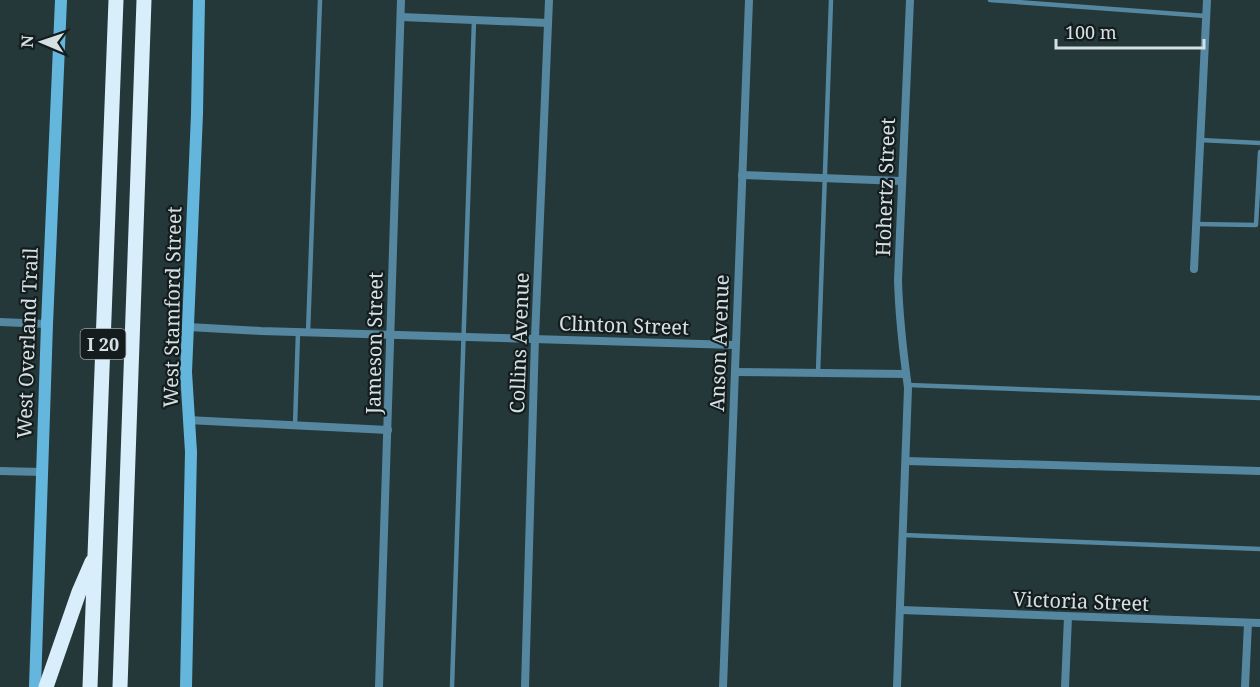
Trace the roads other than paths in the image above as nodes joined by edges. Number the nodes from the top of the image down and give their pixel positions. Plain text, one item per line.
1 (62, 0) edge
2 (116, 0) edge
3 (144, 0) edge
4 (200, 0) edge
5 (320, 0) edge
6 (401, 0) edge
7 (549, 0) edge
8 (749, 0) edge
9 (831, 0) edge
10 (910, 0) edge
11 (990, 0) edge
12 (1208, 0) edge
13 (1206, 16) junction
14 (401, 17) junction
15 (474, 20) junction
16 (548, 23) junction
17 (1200, 140) junction
18 (1260, 143) edge
19 (1260, 152) edge
20 (742, 175) junction
21 (825, 178) junction
22 (901, 181) junction
23 (1196, 224) junction
24 (1258, 225) edge
25 (1194, 269) dead end
26 (0, 322) edge
27 (47, 324) junction
28 (188, 327) junction
29 (298, 332) junction
30 (308, 333) junction
31 (390, 335) junction
32 (464, 337) junction
33 (535, 338) junction
34 (735, 345) junction
35 (735, 372) junction
36 (818, 373) junction
37 (906, 374) junction
38 (908, 385) junction
39 (1260, 398) edge
40 (189, 420) junction
41 (295, 426) junction
42 (388, 430) junction
43 (906, 461) junction
44 (0, 471) edge
45 (1260, 471) edge
46 (42, 472) junction
47 (903, 535) junction
48 (1260, 549) edge
49 (96, 554) junction
50 (901, 610) junction
51 (1068, 617) junction
52 (1248, 623) junction
53 (1260, 623) edge
54 (121, 664) junction
55 (35, 687) edge
56 (46, 687) edge
57 (90, 687) edge
58 (120, 687) edge
59 (128, 687) edge
60 (186, 687) edge
61 (379, 687) edge
62 (452, 687) edge
63 (525, 687) edge
64 (723, 687) edge
65 (897, 687) edge
66 (1065, 687) edge
67 (1245, 687) edge

1 - 27 main road, West Overland Trail
2 - 49 highway, I 20
3 - 54 highway, I 20
4 - 28 main road, West Stamford Street
5 - 30 lane
6 - 14 street, Jameson Street
7 - 16 street, Collins Avenue
8 - 20 street, Anson Avenue
9 - 21 lane
10 - 22 street, Hohertz Street
11 - 13 lane
12 - 13 street
13 - 17 street
14 - 15 street
14 - 31 street, Jameson Street
15 - 16 street
15 - 32 lane
16 - 33 street, Collins Avenue
17 - 18 lane
17 - 23 street
19 - 24 lane
20 - 21 street
20 - 34 street, Anson Avenue
21 - 22 street
21 - 36 lane
22 - 37 street, Hohertz Street
23 - 24 lane
23 - 25 street
26 - 27 street
27 - 46 main road, West Overland Trail
28 - 29 street, Clinton Street
28 - 40 main road, West Stamford Street
29 - 30 street, Clinton Street
29 - 41 lane
30 - 31 street, Clinton Street
31 - 32 street, Clinton Street
31 - 42 street, Jameson Street
32 - 33 street, Clinton Street
32 - 62 lane
33 - 34 street, Clinton Street
33 - 63 street, Collins Avenue
34 - 35 street, Anson Avenue
35 - 36 street
35 - 64 street, Anson Avenue
36 - 37 street
37 - 38 street, Hohertz Street
38 - 39 lane
38 - 43 street, Hohertz Street
40 - 41 street
40 - 60 main road, West Stamford Street
41 - 42 street
42 - 61 street, Jameson Street
43 - 45 street
43 - 47 street, Hohertz Street
44 - 46 street
46 - 55 main road, West Overland Trail
47 - 48 lane
47 - 50 street, Hohertz Street
49 - 56 highway
49 - 57 highway, I 20
50 - 51 street, Victoria Street
50 - 65 street, Hohertz Street
51 - 52 street, Victoria Street
51 - 66 street
52 - 53 street, Victoria Street
52 - 67 street
54 - 58 highway, I 20
54 - 59 highway

